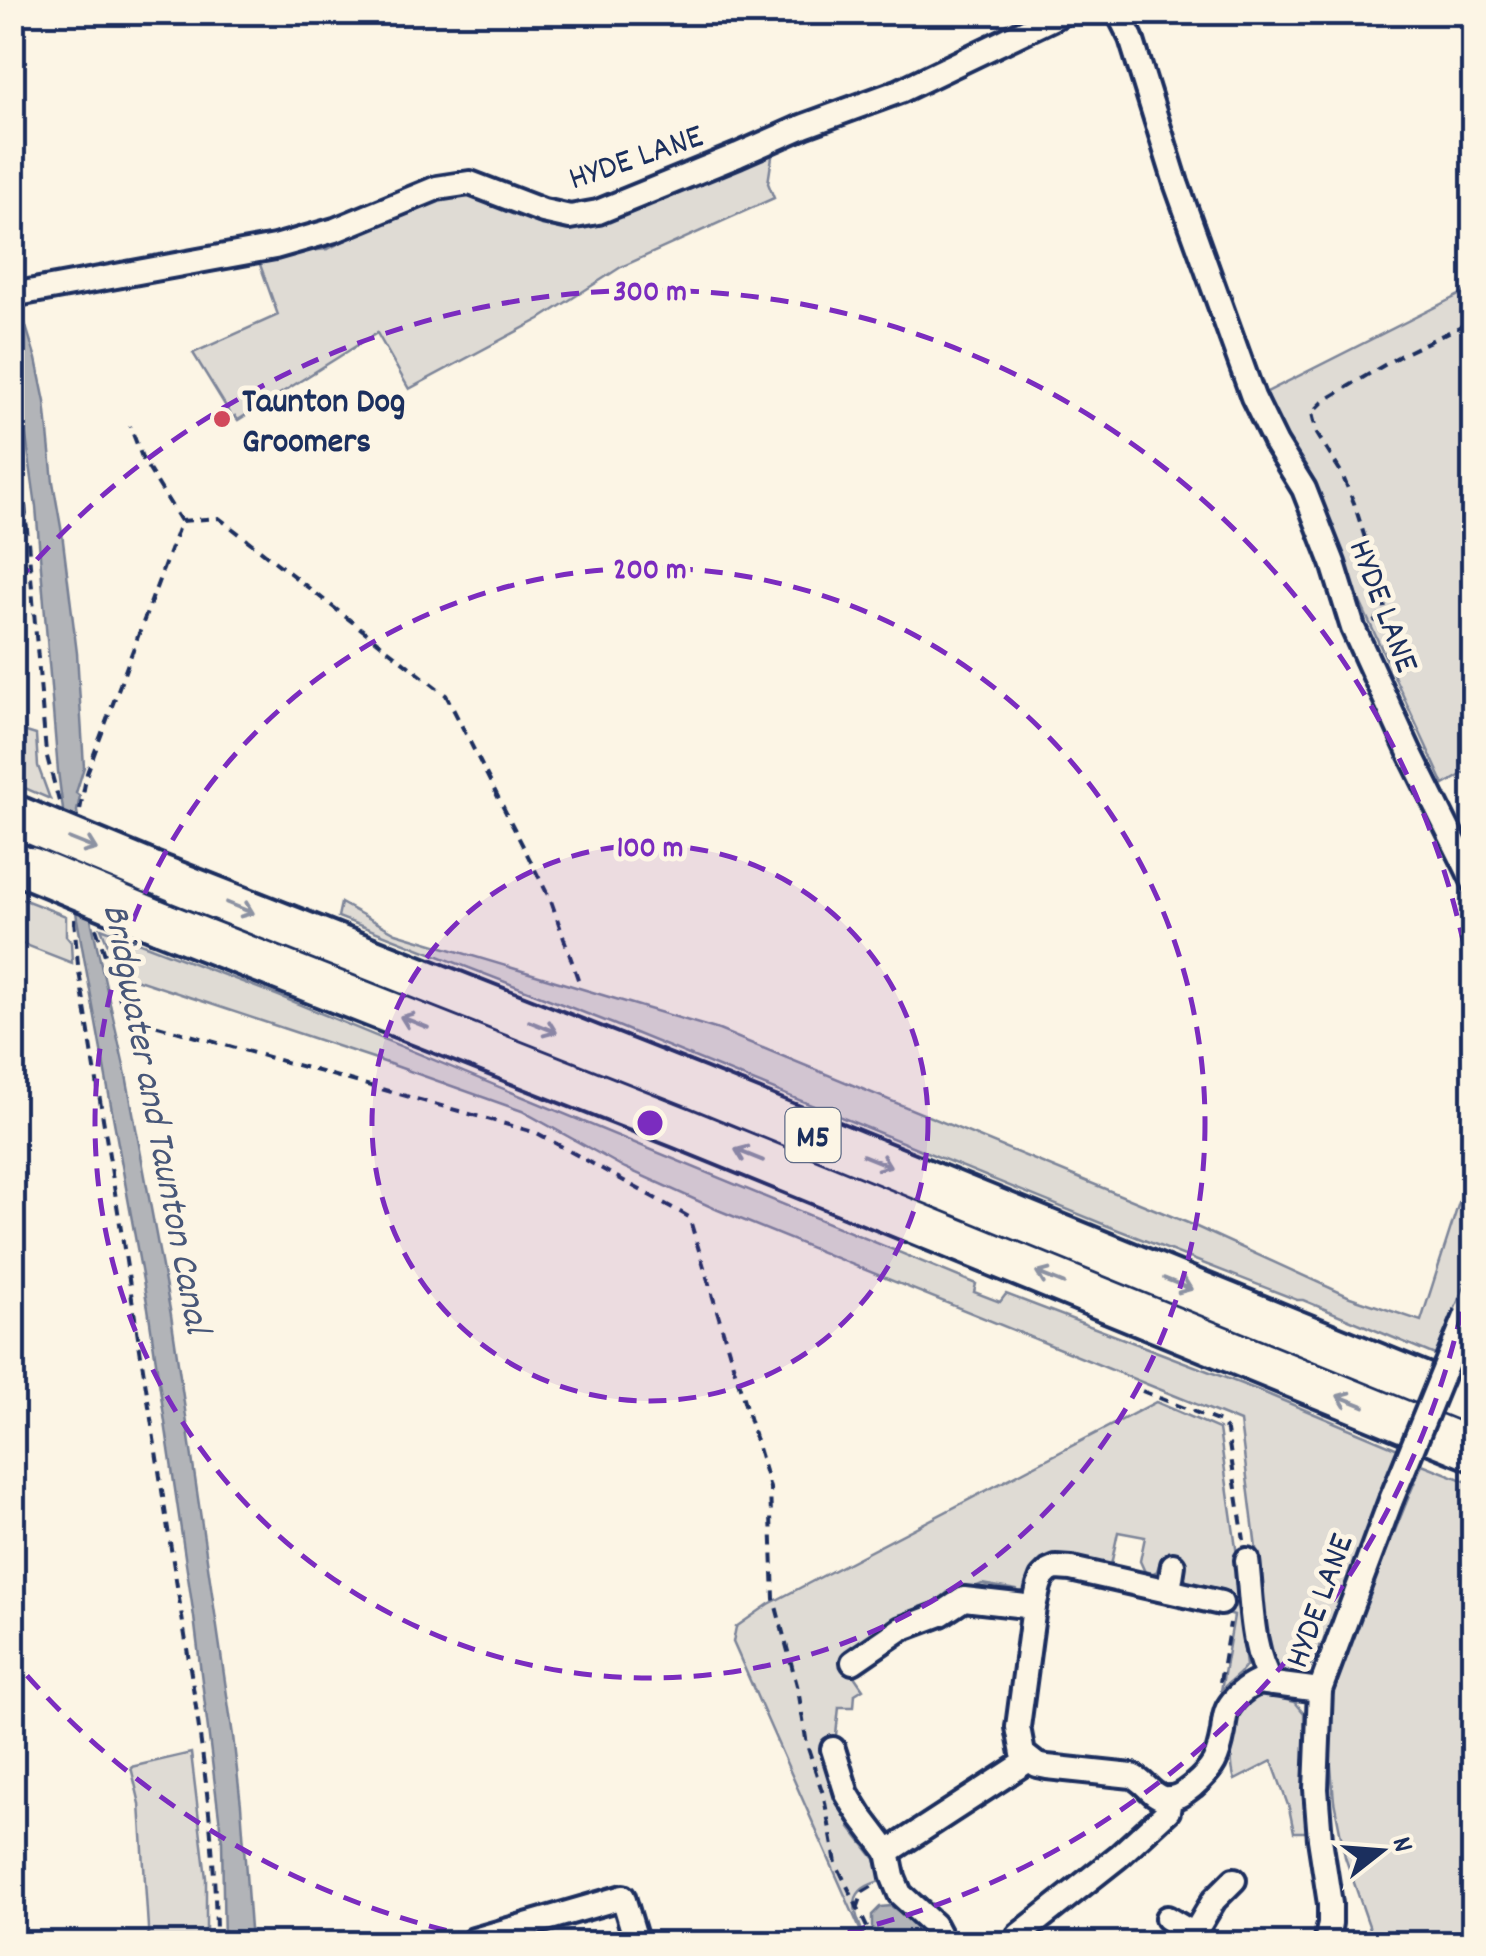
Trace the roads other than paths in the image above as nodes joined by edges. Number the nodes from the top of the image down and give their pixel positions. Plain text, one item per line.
1 (1066, 12) edge
2 (1118, 12) edge
3 (12, 295) edge
4 (15, 816) edge
5 (21, 864) edge
6 (1474, 882) edge
7 (1470, 1305) edge
8 (1474, 1404) edge
9 (1474, 1450) edge
10 (1247, 1560) road end
11 (1174, 1566) dead end
12 (1169, 1591) junction
13 (1221, 1602) road end
14 (1034, 1607) junction
15 (853, 1662) dead end
16 (1272, 1684) junction
17 (1320, 1690) junction
18 (833, 1749) dead end
19 (1028, 1760) junction
20 (1170, 1798) junction
21 (888, 1852) junction
22 (1234, 1880) dead end
23 (1167, 1918) dead end
24 (1019, 1934) dead end
25 (1191, 1939) edge
26 (470, 1942) edge
27 (637, 1944) edge
28 (944, 1944) edge
29 (1326, 1944) edge

1 - 3 street, HYDE LANE
2 - 6 street, HYDE LANE
4 -> 8 highway, M5, bridge
9 -> 5 highway, M5, bridge
7 - 17 street, HYDE LANE, bridge
10 - 16 street
11 - 12 street
12 - 13 street
12 - 14 street
14 - 15 street
14 - 19 street
16 - 17 street
16 - 20 street
17 - 29 street, HYDE LANE
18 - 21 street
19 - 20 street
19 - 21 street
20 - 24 street
21 - 28 street
22 - 25 street
23 - 25 street
26 - 27 street

